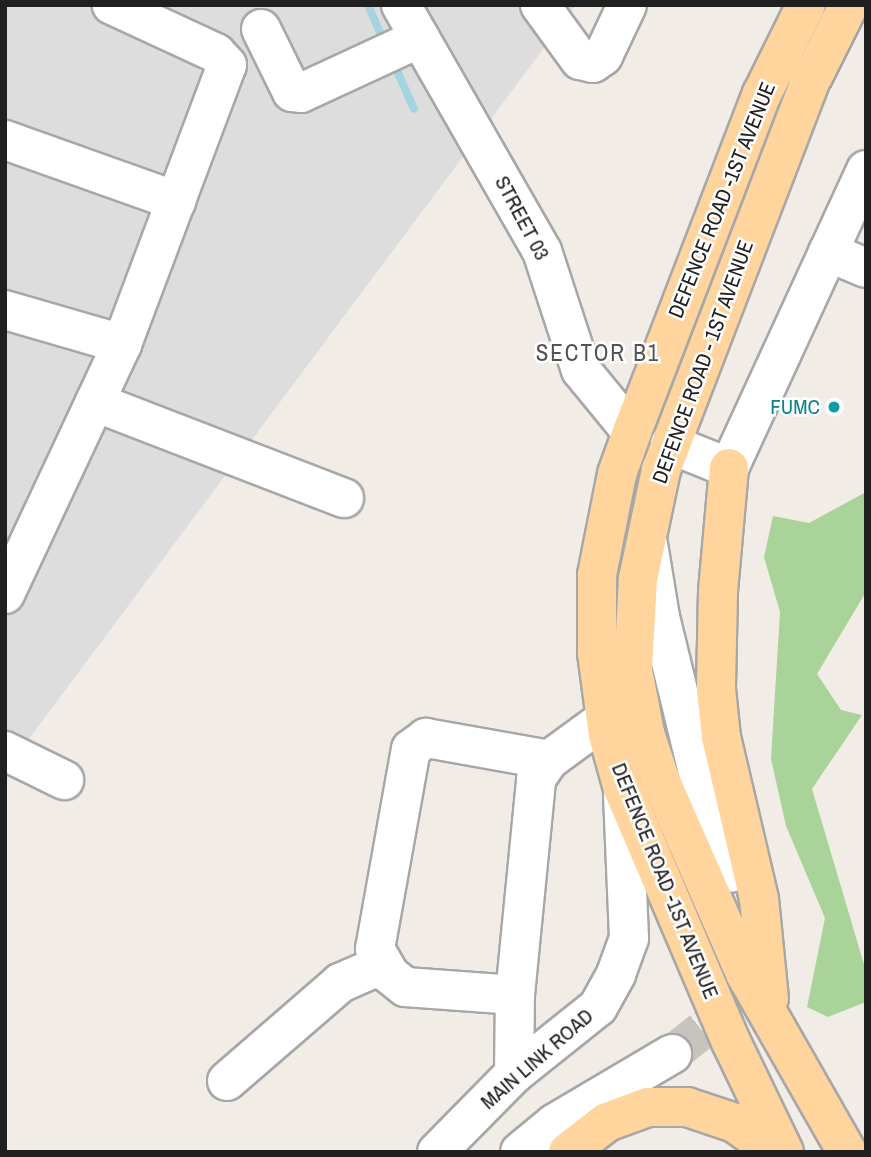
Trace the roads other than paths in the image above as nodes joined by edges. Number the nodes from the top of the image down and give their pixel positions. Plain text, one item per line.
1 (112, 5) edge
2 (401, 5) edge
3 (540, 5) edge
4 (627, 5) edge
5 (806, 5) edge
6 (849, 5) edge
7 (261, 29) dead end
8 (399, 49) junction
9 (5, 140) edge
10 (866, 170) edge
11 (176, 201) junction
12 (828, 252) junction
13 (866, 268) edge
14 (5, 310) edge
15 (122, 344) junction
16 (95, 402) junction
17 (632, 432) junction
18 (670, 443) junction
19 (729, 468) junction
20 (344, 498) dead end
21 (647, 539) junction
22 (5, 594) edge
23 (605, 719) junction
24 (5, 751) edge
25 (549, 760) junction
26 (64, 780) dead end
27 (623, 789) junction
28 (731, 873) tunnel mouth
29 (383, 964) junction
30 (515, 995) junction
31 (774, 1025) junction
32 (672, 1054) tunnel mouth
33 (514, 1074) junction
34 (227, 1081) dead end
35 (437, 1152) edge
36 (520, 1152) edge
37 (568, 1152) edge
38 (775, 1152) edge
39 (783, 1152) edge
40 (847, 1152) edge

1 - 11 street
2 - 8 street, STREET 03
3 - 4 street
5 - 17 main road, DEFENCE ROAD -1ST AVENUE
6 - 18 main road, DEFENCE ROAD - 1ST AVENUE
7 - 8 street
8 - 17 street, STREET 03
9 - 11 street
10 - 12 street
11 - 15 street
12 - 13 street
12 - 19 street
14 - 15 street
15 - 16 street
16 - 20 street
16 - 22 street
17 - 23 main road, DEFENCE ROAD -1ST AVENUE
18 - 19 street
18 - 21 main road, DEFENCE ROAD - 1ST AVENUE
19 - 31 main road
21 - 28 street
21 - 31 main road, DEFENCE ROAD - 1ST AVENUE
23 - 25 street
23 - 27 main road, DEFENCE ROAD -1ST AVENUE
24 - 26 street
25 - 29 street
25 - 30 street
27 - 33 street, MAIN LINK ROAD
27 - 39 main road, DEFENCE ROAD -1ST AVENUE
29 - 30 street
29 - 34 street
30 - 33 street
31 - 40 main road, DEFENCE ROAD - 1ST AVENUE
32 - 36 street
33 - 35 street, MAIN LINK ROAD
37 - 38 main road

